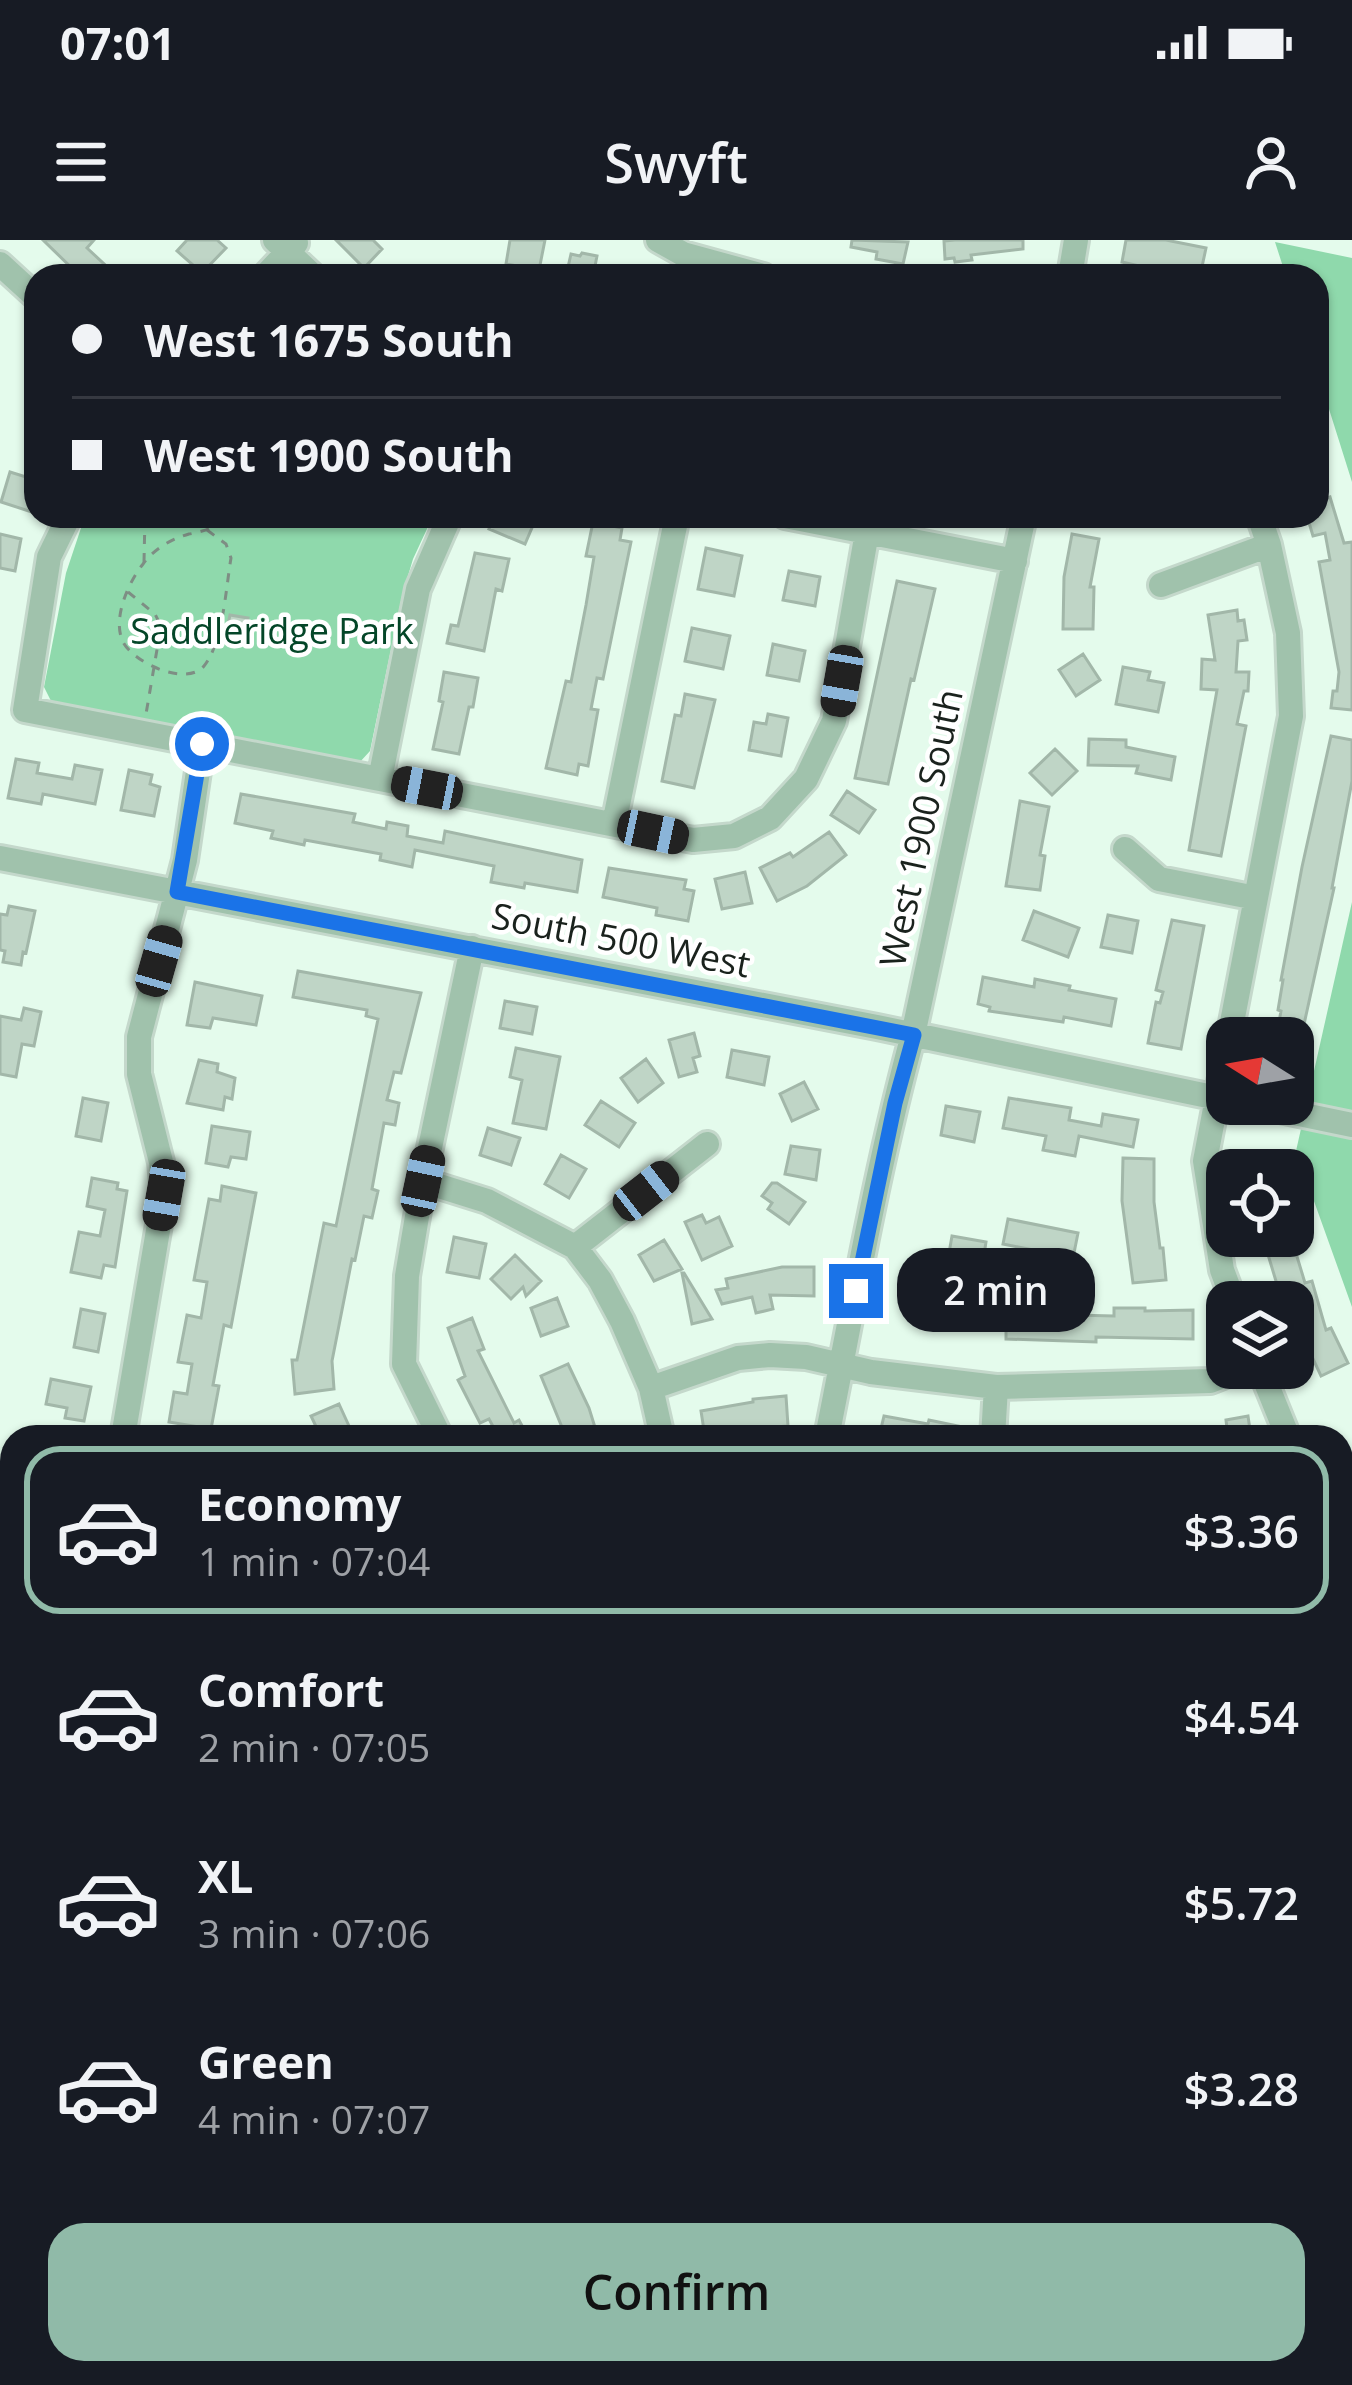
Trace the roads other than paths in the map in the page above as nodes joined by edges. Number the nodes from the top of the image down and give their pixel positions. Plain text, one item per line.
1 (658, 240) edge
2 (0, 264) edge
3 (717, 264) edge
4 (24, 286) edge
5 (63, 528) edge
6 (445, 528) edge
7 (675, 528) edge
8 (846, 528) edge
9 (1022, 528) edge
10 (1263, 528) edge
11 (867, 532) junction
12 (1269, 545) junction
13 (1016, 561) junction
14 (1161, 585) dead end
15 (202, 744) junction
16 (380, 779) junction
17 (614, 824) junction
18 (1125, 849) dead end
19 (0, 858) edge
20 (177, 892) junction
21 (1256, 898) junction
22 (472, 948) junction
23 (1233, 1017) edge
24 (914, 1035) junction
25 (1206, 1096) edge
26 (1314, 1117) edge
27 (1215, 1125) edge
28 (1352, 1125) edge
29 (707, 1144) dead end
30 (423, 1181) junction
31 (575, 1247) junction
32 (1226, 1281) edge
33 (842, 1367) junction
34 (1206, 1381) edge
35 (996, 1387) junction
36 (651, 1388) junction
37 (1269, 1389) edge
38 (124, 1425) edge
39 (434, 1425) edge
40 (659, 1425) edge
41 (830, 1425) edge
42 (994, 1425) edge
43 (1283, 1425) edge

1 - 3 street
2 - 4 street
5 - 15 street
6 - 16 street
7 - 17 street
8 - 11 street
9 - 13 street, West 1900 South
10 - 12 street
11 - 13 street
11 - 17 street
12 - 14 street
12 - 21 street
13 - 24 street, West 1900 South
15 - 16 street
15 - 20 street
16 - 17 street
18 - 21 street
19 - 20 street, South 500 West
20 - 22 street, South 500 West
20 - 38 street
21 - 23 street
22 - 24 street, South 500 West
22 - 30 street
24 - 25 street, South 500 West
24 - 33 street, West 1900 South
26 - 28 street
27 - 32 street
29 - 31 street
30 - 31 street
30 - 39 street
31 - 36 street
33 - 35 street
33 - 36 street
33 - 41 street, West 1900 South
34 - 35 street
35 - 42 street
36 - 40 street
37 - 43 street

